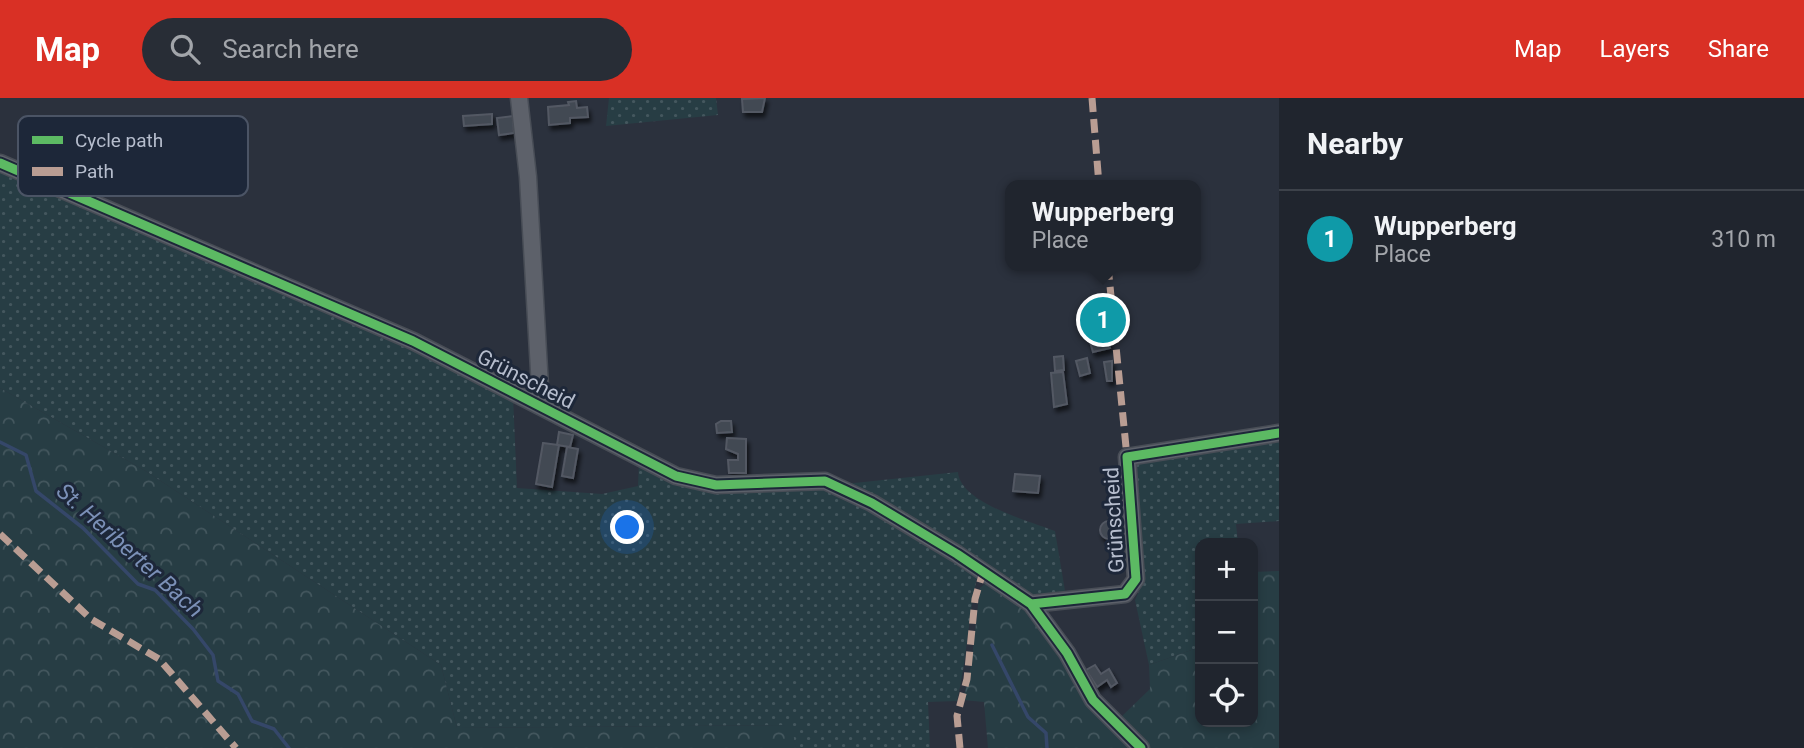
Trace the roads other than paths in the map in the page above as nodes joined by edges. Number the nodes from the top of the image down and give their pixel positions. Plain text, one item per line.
1 (519, 98) edge
2 (0, 163) edge
3 (18, 171) edge
4 (77, 196) edge
5 (541, 405) junction
6 (1279, 433) edge
7 (1031, 604) junction
8 (1141, 748) edge

1 - 5 street, Grünscheid
2 - 3 street, Grünscheid
4 - 5 street, Grünscheid
5 - 7 street, Grünscheid
6 - 7 street, Grünscheid
7 - 8 street, Grünscheid

